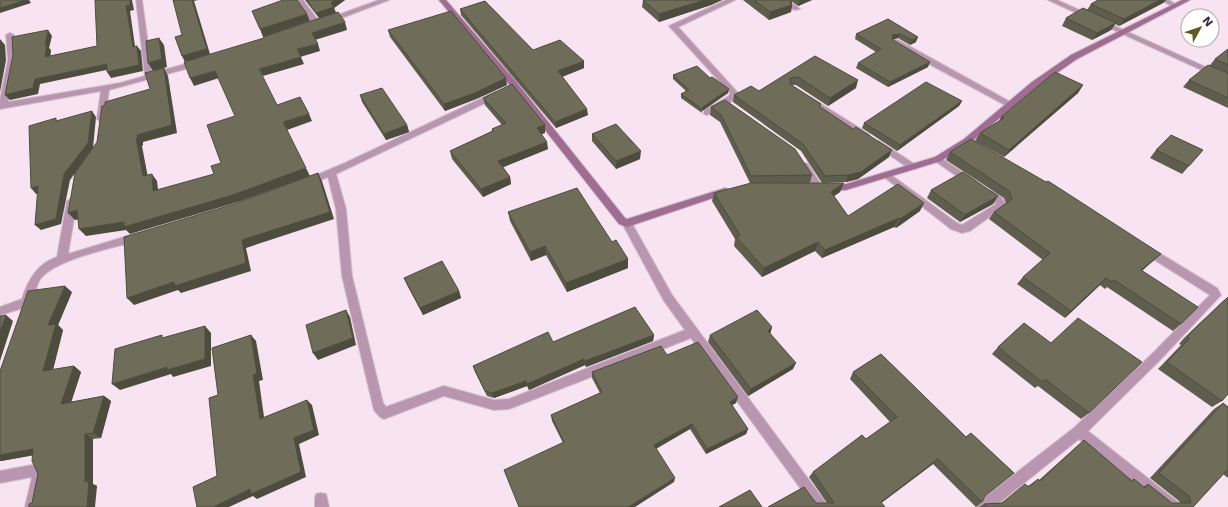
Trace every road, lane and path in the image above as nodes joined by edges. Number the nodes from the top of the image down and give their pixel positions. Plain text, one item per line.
1 (139, 0) edge
2 (300, 0) edge
3 (386, 0) edge
4 (442, 0) edge
5 (732, 0) edge
6 (784, 0) edge
7 (1051, 0) edge
8 (1164, 0) edge
9 (1187, 0) edge
10 (1175, 6) junction
11 (796, 9) dead end
12 (1124, 32) junction
13 (10, 35) dead end
14 (895, 42) edge
15 (205, 60) edge
16 (149, 77) junction
17 (1228, 80) edge
18 (105, 88) junction
19 (508, 89) junction
20 (804, 96) edge
21 (1010, 104) junction
22 (2, 106) edge
23 (707, 112) edge
24 (101, 126) edge
25 (800, 158) edge
26 (938, 159) junction
27 (913, 167) junction
28 (330, 173) junction
29 (887, 175) junction
30 (296, 186) edge
31 (733, 188) edge
32 (815, 188) joint
33 (74, 190) edge
34 (627, 223) junction
35 (145, 235) edge
36 (1139, 245) edge
37 (62, 260) junction
38 (27, 302) junction
39 (0, 311) edge
40 (22, 316) edge
41 (693, 332) junction
42 (1079, 431) junction
43 (0, 477) edge
44 (32, 507) edge
45 (822, 507) edge
46 (984, 507) edge
47 (1173, 507) edge

1 - 16 street
2 - 3 street
4 - 19 street
5 - 23 street
6 - 11 street
7 - 12 street
8 - 10 street
9 - 10 street
10 - 12 street
12 - 17 street
12 - 21 street
13 - 22 street
14 - 21 street
15 - 16 street
16 - 18 street
18 - 22 street
18 - 24 street
19 - 28 street
19 - 34 street
20 - 27 street
21 - 26 street
25 - 32 street
26 - 27 street
26 - 29 street
27 - 29 street
28 - 30 street
28 - 41 street
29 - 32 street
31 - 34 street
33 - 37 street
34 - 41 street
35 - 37 street
36 - 42 street
37 - 38 street
38 - 39 street
38 - 40 street
41 - 45 street
42 - 46 street
42 - 47 street
43 - 44 street

